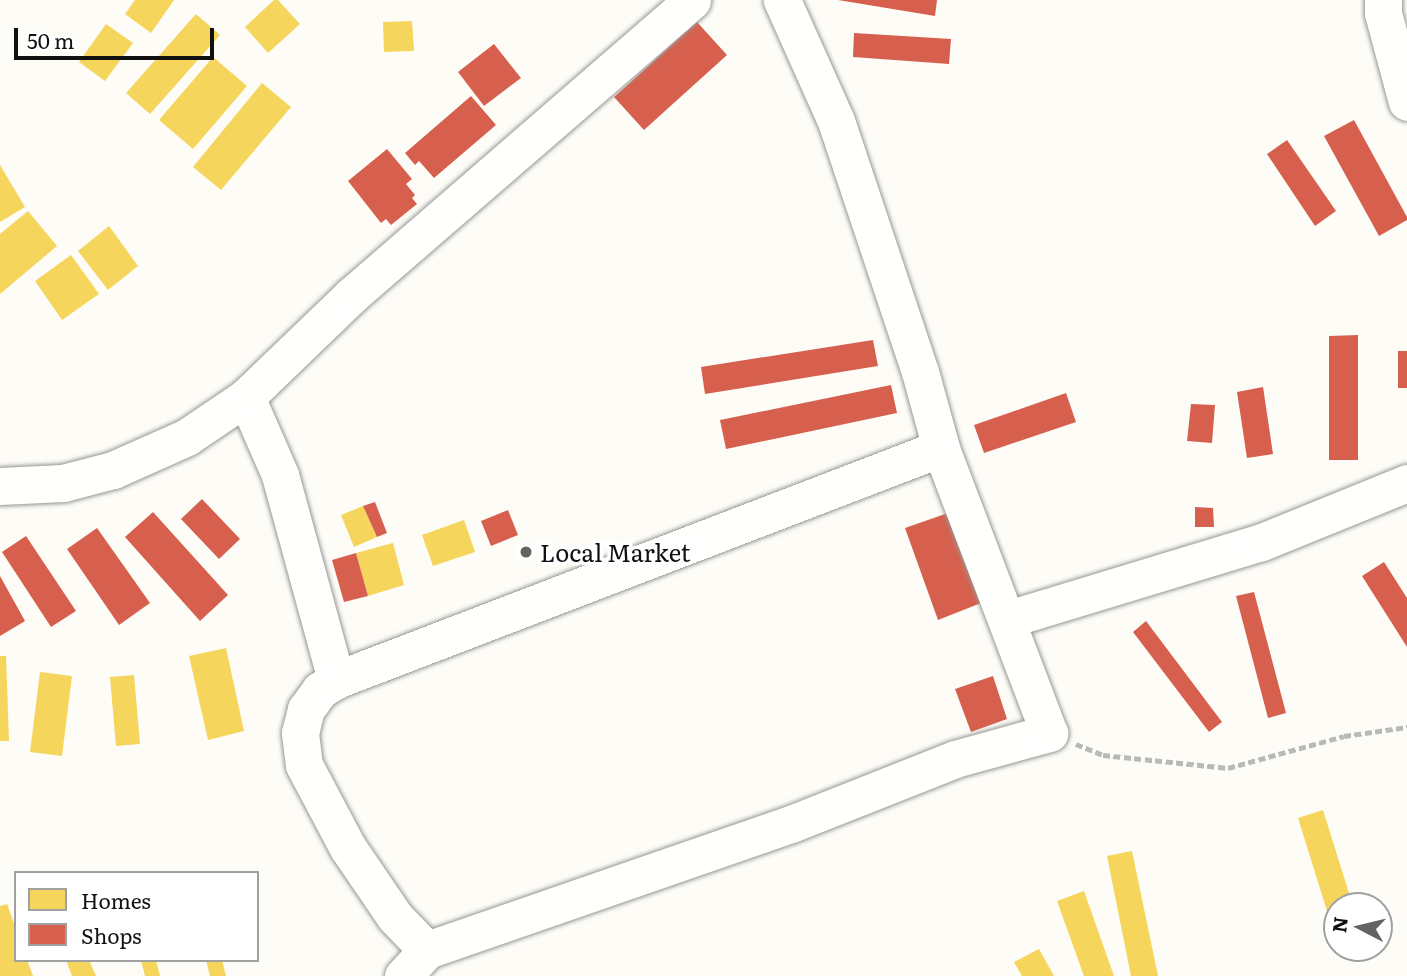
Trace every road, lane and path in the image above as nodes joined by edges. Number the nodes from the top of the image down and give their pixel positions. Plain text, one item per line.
1 (692, 0) edge
2 (782, 0) edge
3 (1383, 0) edge
4 (1407, 102) edge
5 (246, 397) junction
6 (941, 447) junction
7 (1407, 483) edge
8 (0, 486) edge
9 (1008, 619) junction
10 (336, 680) junction
11 (1407, 727) edge
12 (1049, 733) junction
13 (427, 950) junction
14 (403, 976) edge

1 - 5 street
2 - 6 street
3 - 4 street
5 - 8 street
5 - 10 street
6 - 9 street
6 - 10 street
7 - 9 street
9 - 12 street
10 - 13 street
11 - 12 path
12 - 13 street
13 - 14 street

